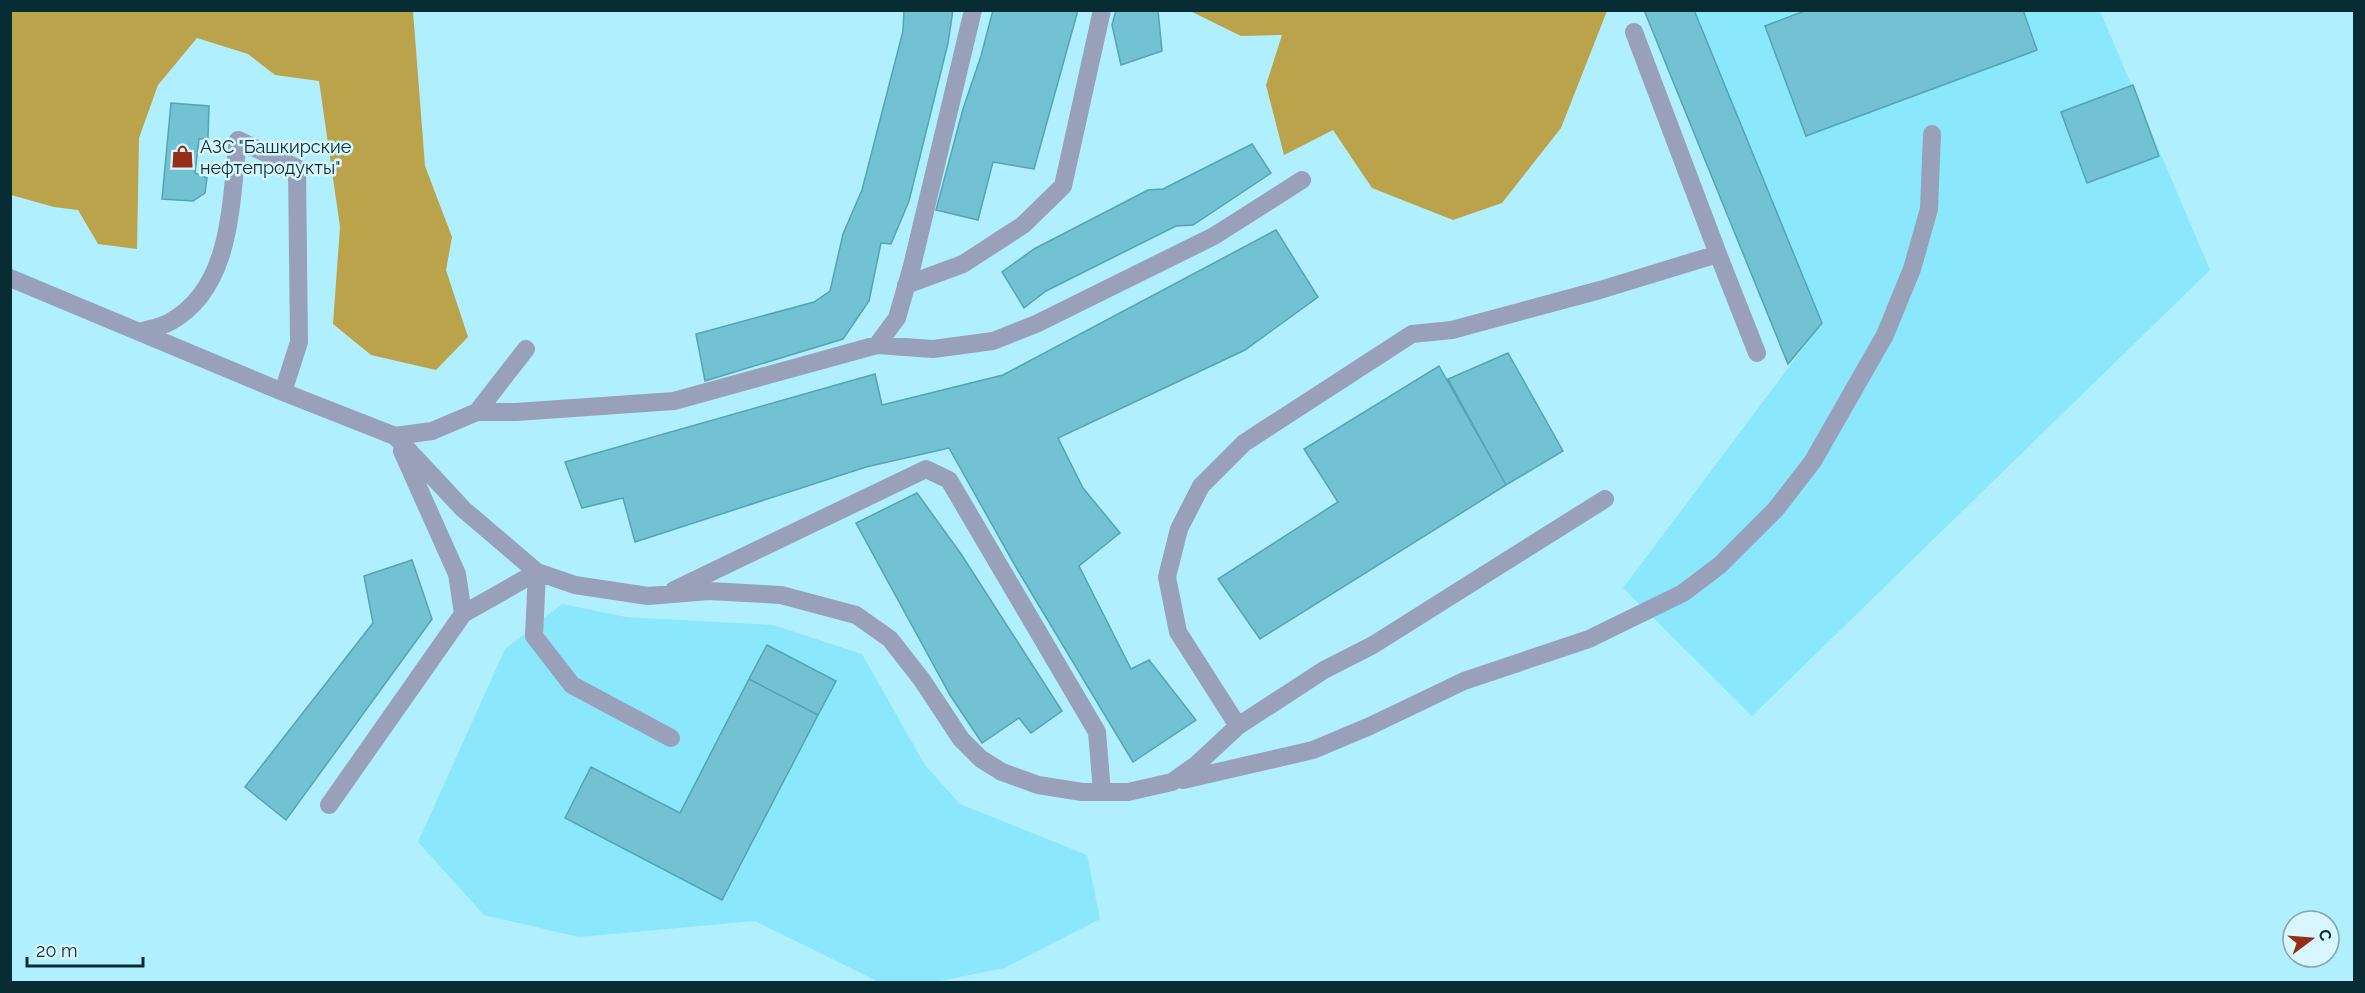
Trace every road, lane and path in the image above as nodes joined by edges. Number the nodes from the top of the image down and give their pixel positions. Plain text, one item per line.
1 (973, 10) edge
2 (1102, 10) edge
3 (1634, 32) dead end
4 (1932, 134) dead end
5 (1302, 180) dead end
6 (1718, 254) junction
7 (10, 278) edge
8 (906, 285) junction
9 (139, 332) junction
10 (877, 345) junction
11 (526, 350) dead end
12 (1757, 353) dead end
13 (283, 392) junction
14 (477, 412) junction
15 (395, 436) junction
16 (1605, 499) dead end
17 (537, 572) junction
18 (664, 595) junction
19 (463, 614) junction
20 (1238, 726) junction
21 (671, 738) dead end
22 (1172, 782) junction
23 (1102, 792) junction
24 (329, 805) dead end

1 - 8 lane
2 - 8 lane
3 - 6 lane
4 - 22 lane
5 - 10 lane
6 - 12 lane
6 - 20 lane
7 - 9 lane
8 - 10 lane
9 - 13 lane
9 - 13 lane
10 - 14 lane
11 - 14 lane
13 - 15 lane
14 - 15 lane
15 - 17 lane
15 - 19 lane
16 - 20 lane
17 - 18 lane
17 - 19 lane
17 - 21 lane
18 - 23 lane
18 - 23 lane
19 - 24 lane
20 - 22 lane
22 - 23 lane

